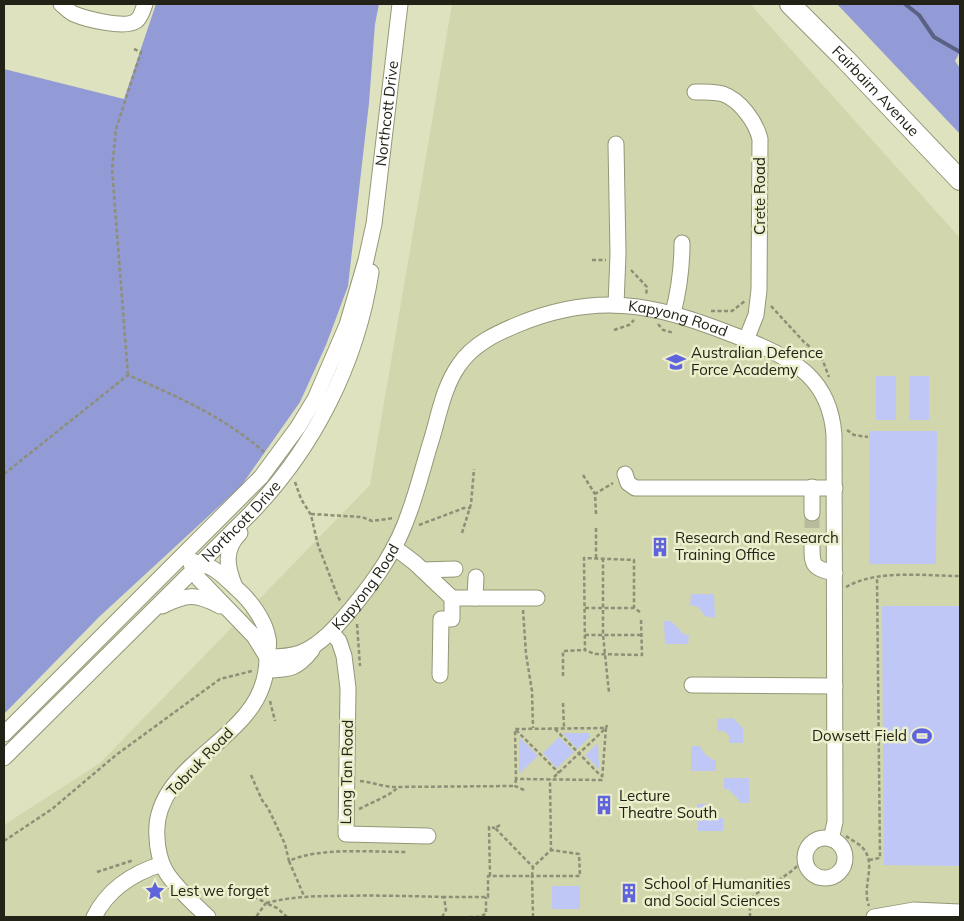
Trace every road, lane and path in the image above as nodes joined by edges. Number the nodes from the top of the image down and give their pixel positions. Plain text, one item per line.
1 (62, 4) edge
2 (145, 4) edge
3 (400, 4) edge
4 (790, 4) edge
5 (134, 49) dead end
6 (695, 92) dead end
7 (616, 144) dead end
8 (960, 180) edge
9 (374, 224) junction
10 (682, 242) dead end
11 (592, 260) dead end
12 (618, 260) junction
13 (616, 305) junction
14 (644, 313) junction
15 (673, 313) junction
16 (614, 330) dead end
17 (674, 333) dead end
18 (746, 340) junction
19 (128, 375) junction
20 (312, 434) junction
21 (256, 445) dead end
22 (474, 469) dead end
23 (4, 474) edge
24 (583, 476) dead end
25 (623, 477) joint
26 (296, 484) dead end
27 (812, 487) junction
28 (834, 488) junction
29 (596, 494) junction
30 (470, 508) junction
31 (812, 513) tunnel mouth
32 (310, 514) junction
33 (596, 514) dead end
34 (406, 522) junction
35 (596, 528) dead end
36 (462, 533) dead end
37 (200, 539) junction
38 (812, 542) tunnel mouth
39 (394, 547) junction
40 (596, 558) junction
41 (603, 558) junction
42 (196, 565) junction
43 (423, 570) junction
44 (455, 570) dead end
45 (835, 573) junction
46 (960, 576) edge
47 (476, 577) dead end
48 (877, 577) junction
49 (236, 588) junction
50 (151, 589) junction
51 (842, 589) dead end
52 (452, 598) junction
53 (475, 598) junction
54 (530, 598) joint
55 (585, 608) junction
56 (603, 608) junction
57 (634, 608) junction
58 (153, 611) junction
59 (230, 611) junction
60 (640, 612) dead end
61 (348, 613) junction
62 (641, 620) dead end
63 (331, 632) junction
64 (585, 635) junction
65 (603, 635) junction
66 (641, 635) junction
67 (585, 650) junction
68 (604, 654) junction
69 (267, 664) junction
70 (440, 675) dead end
71 (563, 676) dead end
72 (692, 686) dead end
73 (835, 686) junction
74 (609, 692) dead end
75 (270, 698) dead end
76 (563, 703) dead end
77 (274, 721) dead end
78 (606, 727) junction
79 (533, 728) junction
80 (564, 728) junction
81 (515, 729) junction
82 (555, 729) junction
83 (4, 734) edge
84 (580, 753) junction
85 (4, 758) edge
86 (559, 773) junction
87 (251, 774) dead end
88 (601, 776) junction
89 (516, 779) junction
90 (552, 779) junction
91 (355, 780) dead end
92 (515, 786) junction
93 (524, 790) dead end
94 (500, 825) dead end
95 (495, 828) junction
96 (428, 836) dead end
97 (832, 839) dead end
98 (4, 841) edge
99 (551, 850) junction
100 (406, 852) dead end
101 (869, 860) dead end
102 (289, 861) junction
103 (800, 863) dead end
104 (162, 864) junction
105 (533, 867) junction
106 (141, 871) junction
107 (97, 872) dead end
108 (490, 876) junction
109 (532, 876) junction
110 (238, 887) dead end
111 (305, 897) junction
112 (444, 897) junction
113 (486, 897) junction
114 (266, 903) junction
115 (960, 912) edge
116 (94, 917) edge
117 (208, 917) edge
118 (256, 917) edge
119 (287, 917) edge
120 (442, 917) edge
121 (469, 917) edge
122 (533, 917) edge
123 (750, 917) edge
124 (874, 917) edge

1 - 2 street
3 - 9 street, Northcott Drive
4 - 8 main road, Fairbairn Avenue
5 - 19 path
6 - 18 street, Crete Road
7 - 12 street
9 - 20 street, Northcott Drive
9 - 37 street, Northcott Drive
10 - 15 street
11 - 12 path
12 - 13 street
12 - 14 path
13 - 14 street, Kapyong Road
13 - 34 street, Kapyong Road
14 - 15 street, Kapyong Road
14 - 16 path
14 - 17 path
15 - 18 street, Kapyong Road
18 - 28 street, Kapyong Road
19 - 21 path
19 - 23 path
20 - 42 street, Northcott Drive
20 - 49 street
22 - 30 path
24 - 29 path
25 - 27 street
25 - 29 path
26 - 32 path
27 - 28 street
27 - 31 street
28 - 45 street, Kapyong Road
29 - 33 path
30 - 34 path
30 - 36 path
32 - 34 path
32 - 61 path
34 - 39 street, Kapyong Road
35 - 40 path
37 - 42 street
37 - 50 street, Northcott Drive
38 - 45 street
39 - 43 street
39 - 61 street, Kapyong Road
40 - 41 path
40 - 55 path
41 - 56 path
41 - 57 path
42 - 49 street, Tobruk Road
42 - 50 street
42 - 58 street, Northcott Drive
42 - 59 street
43 - 44 street
43 - 52 street
45 - 73 street, Kapyong Road
46 - 48 path
47 - 53 street
48 - 51 path
48 - 101 path
49 - 69 street, Tobruk Road
50 - 83 street, Northcott Drive
52 - 53 street
52 - 70 street
53 - 54 street
54 - 79 path
55 - 56 path
55 - 64 path
56 - 57 path
56 - 65 path
57 - 60 path
58 - 59 street
58 - 85 street, Northcott Drive
59 - 69 street
61 - 63 street, Kapyong Road
62 - 66 path
63 - 69 street, Kapyong Road
63 - 96 street, Long Tan Road
64 - 65 path
64 - 67 path
65 - 66 path
65 - 68 path
66 - 68 path
67 - 68 path
67 - 71 path
68 - 74 path
69 - 98 path
69 - 104 street, Tobruk Road
72 - 73 street
73 - 97 street, Kapyong Road
75 - 77 path
76 - 80 path
78 - 80 path
78 - 84 path
78 - 88 path
79 - 81 path
79 - 82 path
80 - 82 path
81 - 86 path
81 - 89 path
82 - 84 path
84 - 86 path
84 - 88 path
86 - 90 path
87 - 102 path
88 - 90 path
89 - 90 path
89 - 92 path
90 - 99 path
91 - 92 path
92 - 93 path
94 - 95 path
95 - 105 path
95 - 108 path
99 - 105 path
99 - 109 path
100 - 102 path
102 - 111 path
103 - 123 path
104 - 106 street
104 - 117 street, Tobruk Road
105 - 109 path
106 - 107 path
106 - 116 street
108 - 109 path
108 - 113 path
109 - 122 path
110 - 114 path
111 - 112 path
111 - 114 path
112 - 113 path
112 - 120 path
113 - 121 path
114 - 118 path
114 - 119 path
115 - 124 street

